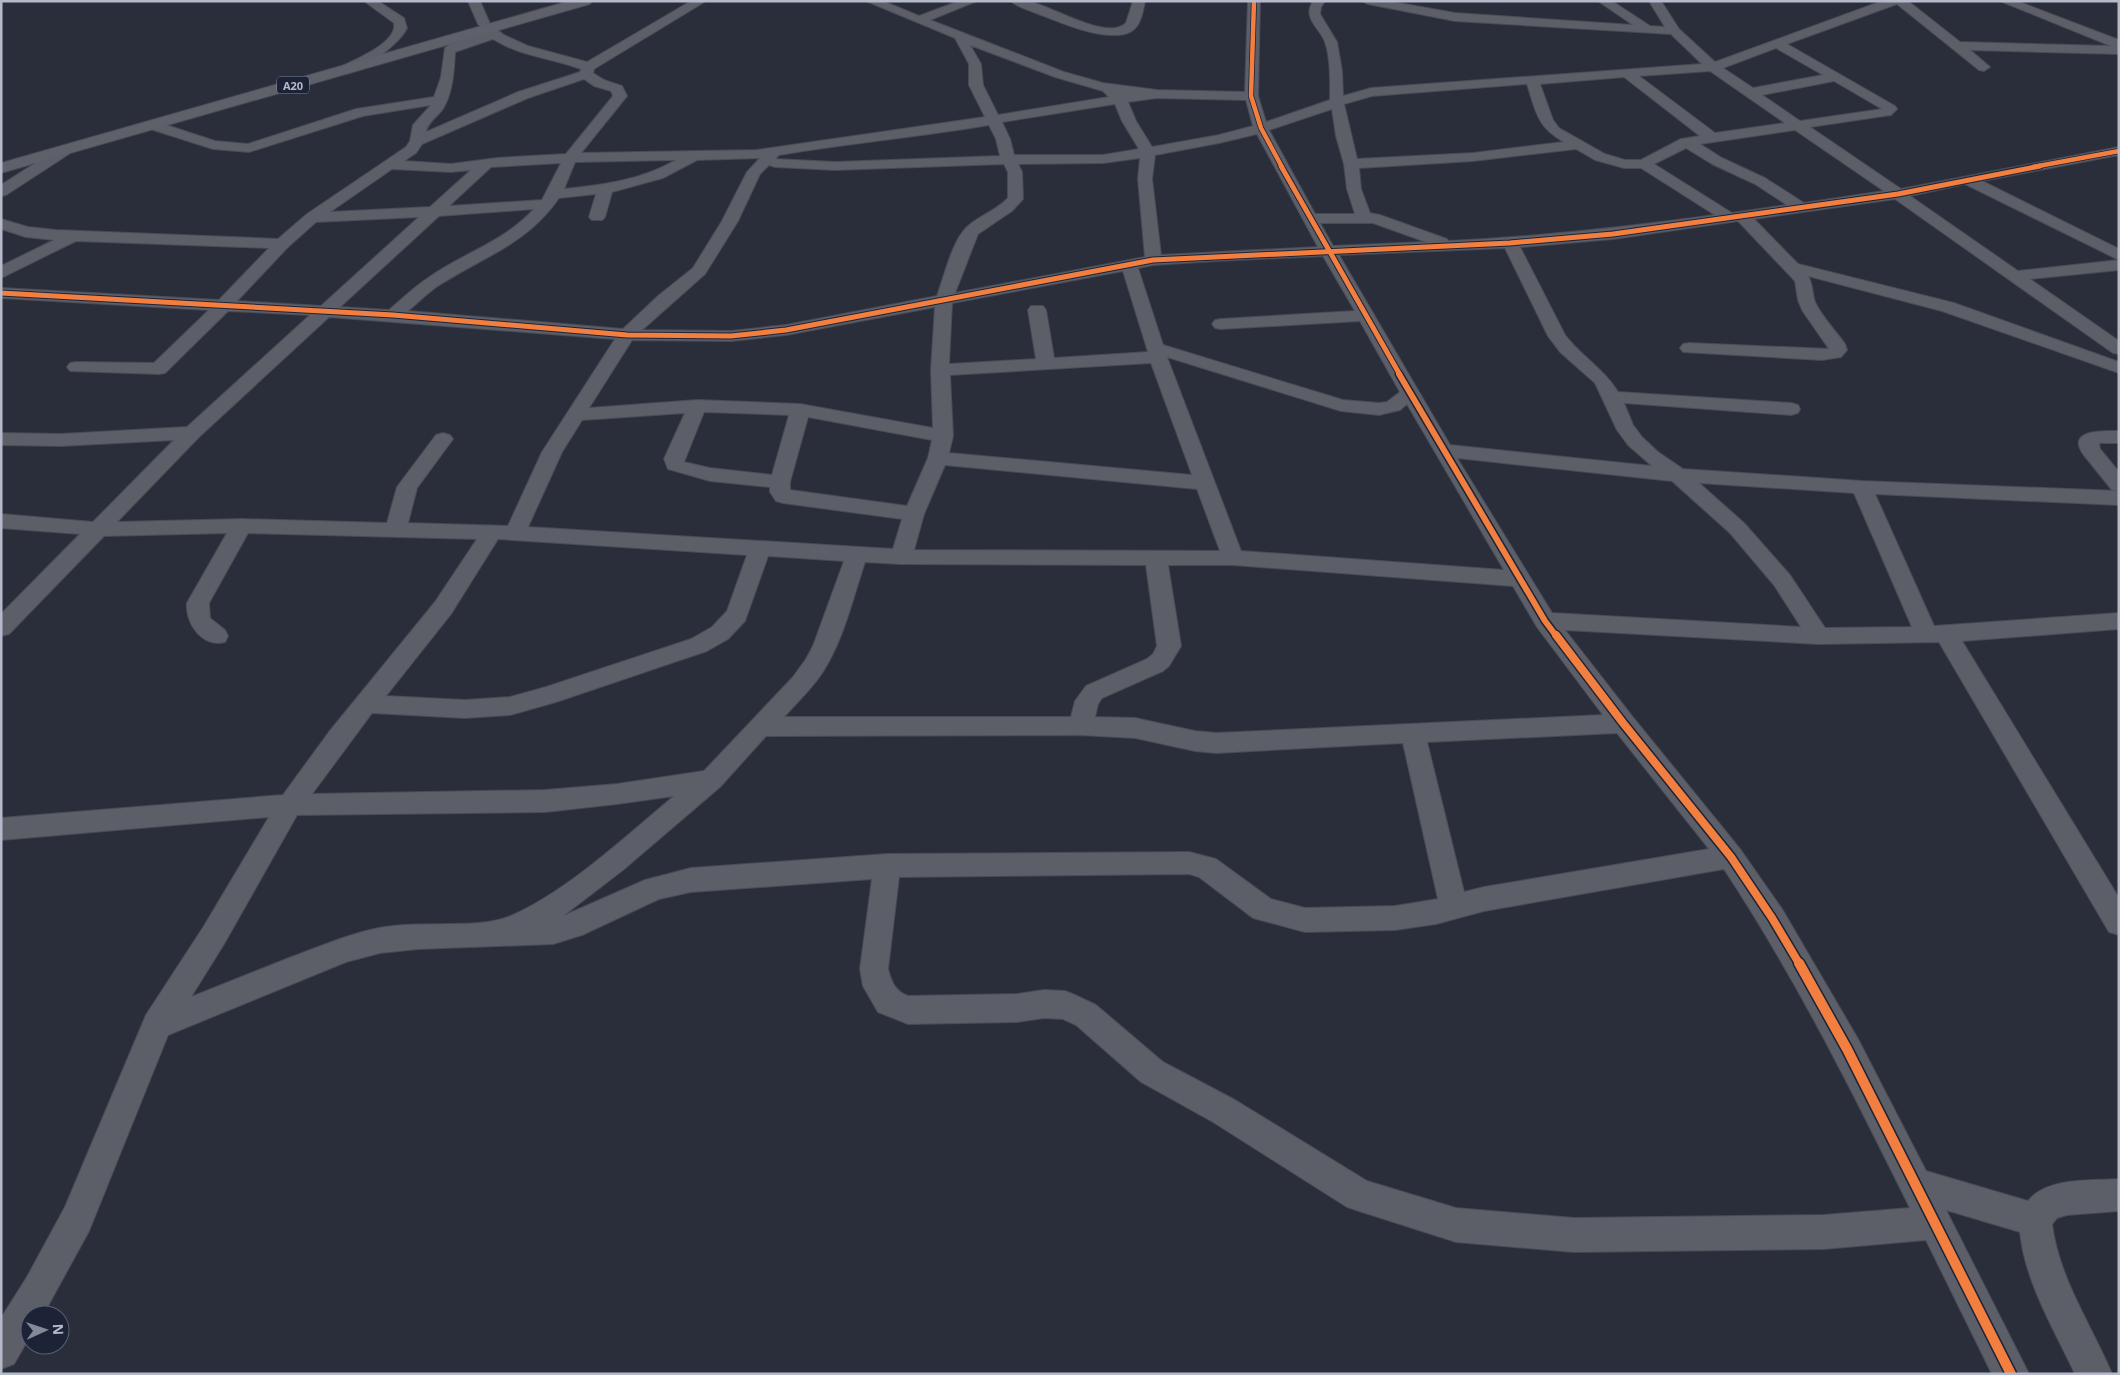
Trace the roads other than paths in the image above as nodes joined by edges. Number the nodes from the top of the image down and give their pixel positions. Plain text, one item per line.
1 (370, 1) edge
2 (474, 1) edge
3 (585, 1) edge
4 (700, 1) edge
5 (872, 1) edge
6 (971, 1) edge
7 (1139, 1) edge
8 (1254, 1) edge
9 (1318, 1) edge
10 (1368, 1) edge
11 (1604, 1) edge
12 (1655, 1) edge
13 (1894, 1) edge
14 (1900, 1) edge
15 (2006, 1) edge
16 (1023, 2) edge
17 (919, 20) junction
18 (1648, 29) junction
19 (1674, 30) junction
20 (492, 32) junction
21 (960, 37) junction
22 (1776, 43) junction
23 (2119, 45) edge
24 (1957, 46) junction
25 (2119, 50) edge
26 (1713, 67) junction
27 (1984, 67) dead end
28 (343, 71) junction
29 (587, 71) junction
30 (1626, 73) junction
31 (1835, 76) junction
32 (1532, 80) junction
33 (1106, 87) junction
34 (1161, 93) junction
35 (1750, 94) junction
36 (1251, 96) junction
37 (1120, 99) junction
38 (440, 100) junction
39 (1336, 101) junction
40 (994, 119) junction
41 (152, 125) junction
42 (1800, 126) junction
43 (1260, 128) junction
44 (940, 129) junction
45 (1710, 137) junction
46 (1003, 139) junction
47 (1686, 142) junction
48 (1577, 145) junction
49 (414, 146) junction
50 (67, 149) junction
51 (886, 150) junction
52 (2119, 151) edge
53 (1148, 152) junction
54 (773, 153) junction
55 (694, 156) junction
56 (570, 158) junction
57 (1054, 158) junction
58 (1008, 160) junction
59 (761, 163) junction
60 (1351, 164) junction
61 (1644, 164) junction
62 (390, 165) junction
63 (485, 165) junction
64 (418, 166) junction
65 (1, 168) edge
66 (451, 168) junction
67 (468, 179) junction
68 (1967, 179) junction
69 (605, 189) junction
70 (1, 192) edge
71 (1898, 194) junction
72 (551, 199) junction
73 (333, 203) junction
74 (1802, 208) junction
75 (434, 212) junction
76 (343, 216) junction
77 (312, 217) junction
78 (597, 217) dead end
79 (1364, 217) junction
80 (1736, 217) junction
81 (1310, 219) junction
82 (1, 224) edge
83 (75, 236) junction
84 (1510, 243) junction
85 (282, 244) junction
86 (1451, 246) junction
87 (1328, 251) junction
88 (2119, 254) edge
89 (1153, 260) junction
90 (1129, 264) junction
91 (1792, 266) junction
92 (2119, 266) edge
93 (1, 274) edge
94 (2015, 276) junction
95 (1, 293) edge
96 (944, 300) junction
97 (224, 305) junction
98 (1038, 310) dead end
99 (328, 311) junction
100 (393, 315) junction
101 (1366, 316) junction
102 (1221, 324) dead end
103 (627, 335) junction
104 (1689, 348) dead end
105 (2119, 349) edge
106 (1157, 352) junction
107 (1046, 363) junction
108 (76, 367) dead end
109 (2119, 368) edge
110 (940, 370) junction
111 (1411, 393) junction
112 (1612, 397) junction
113 (697, 406) junction
114 (1791, 409) dead end
115 (800, 410) junction
116 (576, 414) junction
117 (192, 433) junction
118 (943, 436) junction
119 (2119, 437) edge
120 (1, 439) edge
121 (443, 439) dead end
122 (1443, 450) junction
123 (938, 458) junction
124 (1678, 475) junction
125 (780, 482) junction
126 (1204, 483) junction
127 (2119, 485) edge
128 (1862, 487) junction
129 (2119, 498) edge
130 (914, 514) junction
131 (1, 521) edge
132 (242, 526) junction
133 (99, 529) junction
134 (396, 529) junction
135 (503, 532) junction
136 (760, 549) junction
137 (857, 555) junction
138 (901, 557) junction
139 (1233, 558) junction
140 (1156, 559) junction
141 (1519, 579) junction
142 (1545, 621) junction
143 (2119, 621) edge
144 (1, 628) edge
145 (1937, 634) junction
146 (217, 636) dead end
147 (1820, 636) junction
148 (367, 704) junction
149 (1623, 723) junction
150 (1080, 726) junction
151 (762, 727) junction
152 (1413, 734) junction
153 (712, 780) junction
154 (290, 805) junction
155 (1, 829) edge
156 (1731, 857) junction
157 (887, 866) junction
158 (1454, 907) junction
159 (2119, 923) edge
160 (493, 934) junction
161 (157, 1025) junction
162 (1915, 1184) junction
163 (2119, 1195) edge
164 (2035, 1220) junction
165 (1935, 1223) junction
166 (1, 1351) edge
167 (2011, 1374) edge
168 (2094, 1374) edge

1 - 28 street
2 - 20 street
3 - 20 main road, A20
4 - 29 street
5 - 17 street
6 - 17 street
7 - 16 street
8 - 36 street
9 - 39 street
10 - 18 street
11 - 18 street
12 - 19 street
13 - 22 street
14 - 24 street
15 - 23 street
17 - 21 street
18 - 19 street
19 - 26 street
20 - 28 main road, A20
20 - 29 street
20 - 38 street
21 - 33 street
21 - 40 street
22 - 26 street
22 - 31 street
24 - 25 street
24 - 27 street
26 - 30 street
26 - 35 street
28 - 41 main road, A20
29 - 49 street
29 - 56 street
30 - 32 street
30 - 45 street
31 - 35 street
31 - 42 street
32 - 39 street
32 - 48 street
33 - 34 street
33 - 37 street
34 - 36 street
34 - 37 street
35 - 42 street
36 - 43 street
37 - 40 street
37 - 53 street
38 - 41 street
38 - 49 street
39 - 43 street
39 - 60 street
40 - 44 street
40 - 46 street
41 - 50 main road, A20
42 - 45 street
42 - 71 street
43 - 53 street
43 - 81 street
44 - 46 street
44 - 51 street
45 - 47 street
46 - 57 street
46 - 58 street
47 - 61 street
47 - 74 street
48 - 60 street
48 - 61 street
49 - 62 street
49 - 64 street
50 - 65 main road, A20
50 - 70 street
51 - 54 street
51 - 58 street
51 - 59 street
52 - 68 street
53 - 57 street
53 - 89 street
54 - 55 street
54 - 59 street
55 - 56 street
55 - 69 street
56 - 63 street
56 - 72 street
57 - 58 street
58 - 96 street
59 - 103 street
60 - 79 street
61 - 80 street
62 - 64 street
62 - 73 street
63 - 66 street
63 - 67 street
64 - 66 street
66 - 67 street
67 - 75 street
68 - 71 street
68 - 88 street
69 - 72 street
69 - 78 street
71 - 74 street
71 - 94 street
72 - 75 street
72 - 100 street
73 - 76 street
73 - 77 street
74 - 80 street
75 - 76 street
75 - 99 street
76 - 77 street
77 - 85 street
79 - 81 street
79 - 86 street
80 - 84 street
80 - 91 street
81 - 87 street
82 - 83 street
83 - 85 street
83 - 93 street
84 - 86 street
84 - 112 street
85 - 97 street
86 - 87 street
87 - 89 street
87 - 101 street
89 - 90 street
90 - 96 street
90 - 106 street
91 - 104 street
91 - 109 street
92 - 94 street
94 - 105 street
95 - 97 street
96 - 103 street
96 - 110 street
97 - 99 street
97 - 108 street
98 - 107 street
99 - 100 street
99 - 117 street
100 - 103 street
101 - 102 street
101 - 111 street
103 - 116 street
106 - 107 street
106 - 111 street
106 - 126 street
107 - 110 street
110 - 118 street
111 - 122 street
112 - 114 street
112 - 124 street
113 - 115 street
113 - 116 street
113 - 125 street
115 - 118 street
115 - 125 street
116 - 135 street
117 - 120 street
117 - 133 street
118 - 123 street
119 - 127 street
121 - 134 street
122 - 124 street
122 - 141 street
123 - 126 street
123 - 130 street
124 - 128 street
124 - 147 street
125 - 130 street
126 - 139 street
128 - 129 street
128 - 145 street
130 - 138 street
131 - 133 street
132 - 133 street
132 - 134 street
132 - 146 street
133 - 144 street
134 - 135 street
135 - 136 street
135 - 148 street
136 - 137 street
136 - 148 street
137 - 138 street
137 - 151 street
138 - 140 street
139 - 140 street
139 - 141 street
140 - 150 street
141 - 142 street
142 - 147 street
142 - 149 street
143 - 145 street
145 - 147 street
145 - 159 street
148 - 154 street
149 - 152 street
149 - 156 street
150 - 151 street
150 - 152 street
151 - 153 street
152 - 158 street
153 - 154 street
153 - 160 street
154 - 155 street
154 - 161 street
156 - 158 street
156 - 162 street
157 - 158 street
157 - 160 street
157 - 165 street
160 - 161 street
161 - 166 street
162 - 164 street
162 - 165 street
163 - 164 street
164 - 168 street
165 - 167 street

